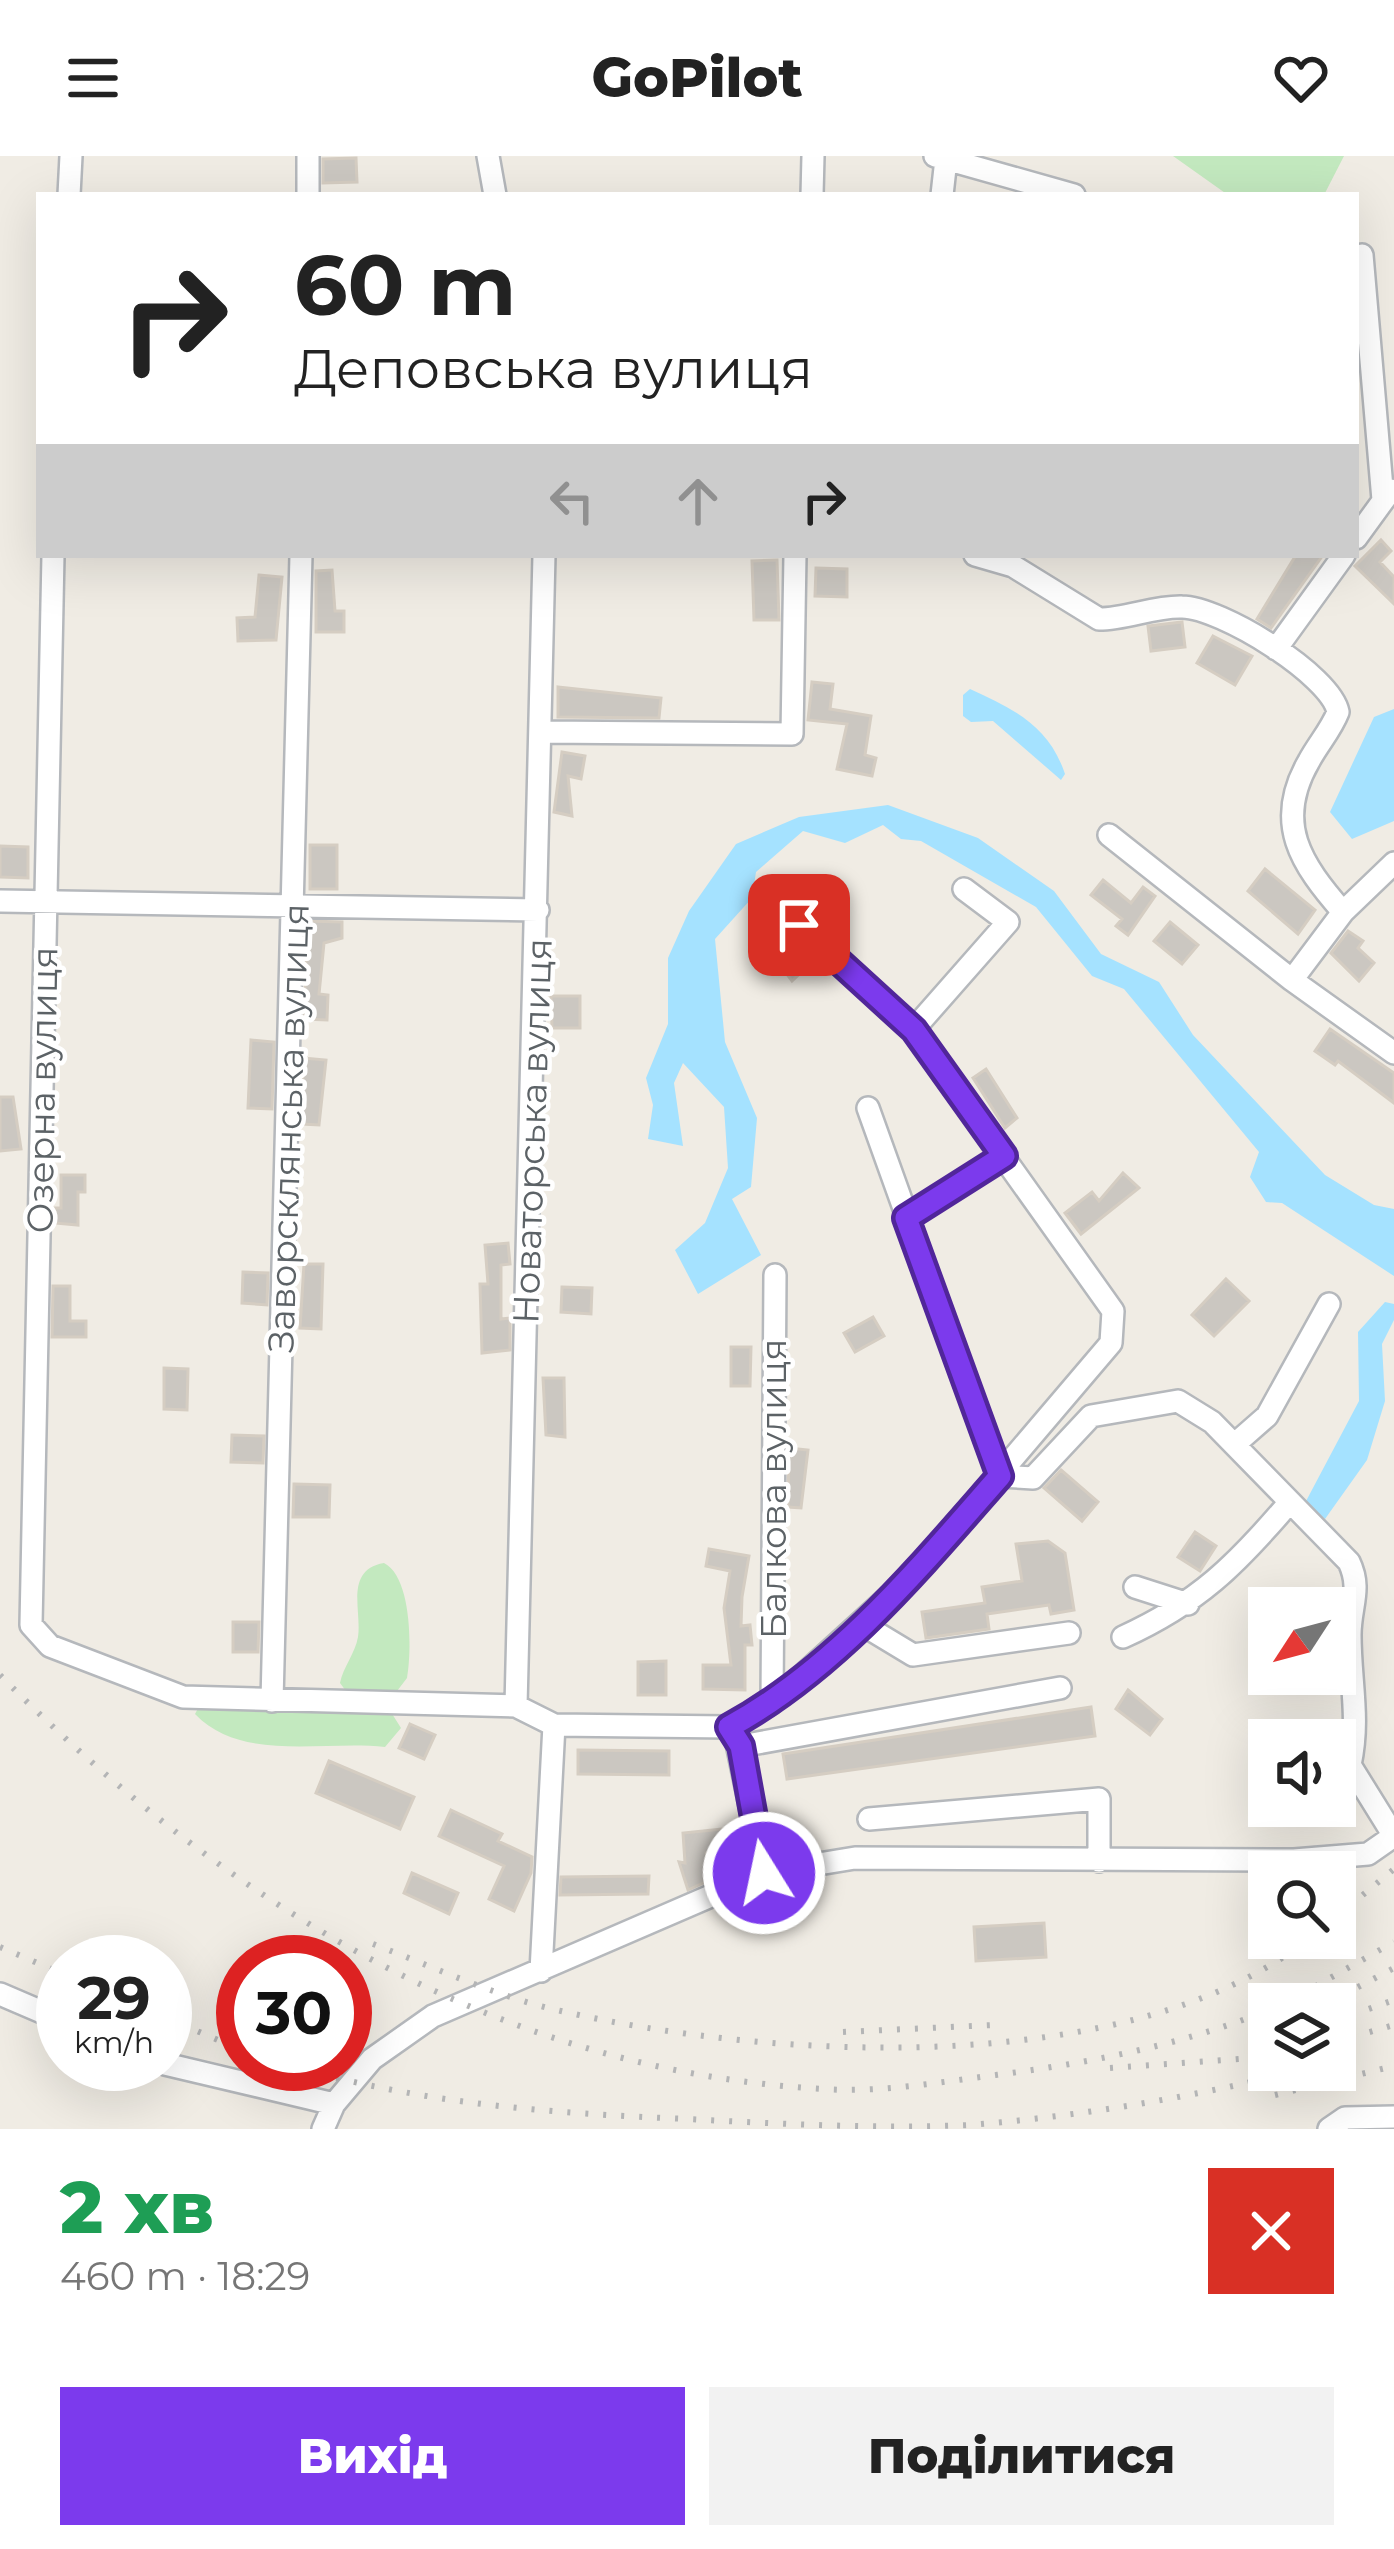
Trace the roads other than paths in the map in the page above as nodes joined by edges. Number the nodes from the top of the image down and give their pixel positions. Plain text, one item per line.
1 (71, 156) edge
2 (308, 156) edge
3 (488, 156) edge
4 (813, 156) edge
5 (941, 158) edge
6 (69, 192) edge
7 (308, 192) edge
8 (494, 192) edge
9 (812, 192) edge
10 (942, 192) edge
11 (1063, 192) edge
12 (1359, 256) edge
13 (1389, 493) edge
14 (1359, 534) edge
15 (53, 558) edge
16 (301, 558) edge
17 (544, 558) edge
18 (795, 558) edge
19 (985, 558) edge
20 (1341, 558) edge
21 (1276, 649) junction
22 (542, 732) junction
23 (1108, 835) dead end
24 (1394, 863) edge
25 (964, 889) dead end
26 (0, 902) edge
27 (46, 902) junction
28 (294, 906) junction
29 (538, 910) junction
30 (1343, 912) junction
31 (799, 925) dead end
32 (1292, 980) junction
33 (914, 1030) junction
34 (1394, 1053) edge
35 (868, 1108) dead end
36 (1004, 1156) junction
37 (906, 1218) junction
38 (775, 1275) dead end
39 (1329, 1304) dead end
40 (1235, 1444) junction
41 (1000, 1476) junction
42 (1289, 1504) junction
43 (1135, 1587) dead end
44 (1188, 1604) junction
45 (860, 1623) junction
46 (1069, 1633) dead end
47 (1123, 1637) dead end
48 (1060, 1688) dead end
49 (272, 1701) junction
50 (772, 1703) junction
51 (516, 1706) junction
52 (554, 1725) junction
53 (735, 1737) junction
54 (869, 1819) dead end
55 (1394, 1836) edge
56 (1100, 1861) junction
57 (764, 1873) junction
58 (541, 1971) junction
59 (0, 1994) edge
60 (36, 2009) edge
61 (192, 2070) edge
62 (334, 2104) junction
63 (1382, 2122) edge
64 (323, 2129) edge
65 (1329, 2129) edge

1 - 6 street
2 - 7 street
3 - 8 street
4 - 9 street
5 - 10 street
5 - 11 street
12 - 13 street
13 - 14 street
15 - 27 street, Озерна вулиця
16 - 28 street, Заворсклянська вулиця
17 - 22 street, Новаторська вулиця
18 - 22 street
19 - 21 street
20 - 21 street
21 - 30 street
22 - 29 street, Новаторська вулиця
23 - 32 street
24 - 30 street
25 - 33 street
26 - 27 street
27 - 28 street
27 - 49 street, Озерна вулиця
28 - 29 street
28 - 49 street, Заворсклянська вулиця
29 - 51 street, Новаторська вулиця
30 - 32 street
31 - 33 street
32 - 34 street
33 - 36 street
35 - 37 street
36 - 37 street
36 - 41 street
37 - 41 street
38 - 50 street, Балкова вулиця
39 - 40 street
40 - 41 street
40 - 42 street
41 - 45 street
42 - 44 street
42 - 55 street
43 - 44 street
44 - 47 street
45 - 46 street
45 - 50 street
48 - 53 street
49 - 51 street
50 - 53 street
51 - 52 street
52 - 53 street
52 - 58 street
53 - 57 street
54 - 56 street
55 - 56 street
56 - 57 street
57 - 58 street
58 - 62 street
59 - 60 street
61 - 62 street
62 - 64 street
63 - 65 street

